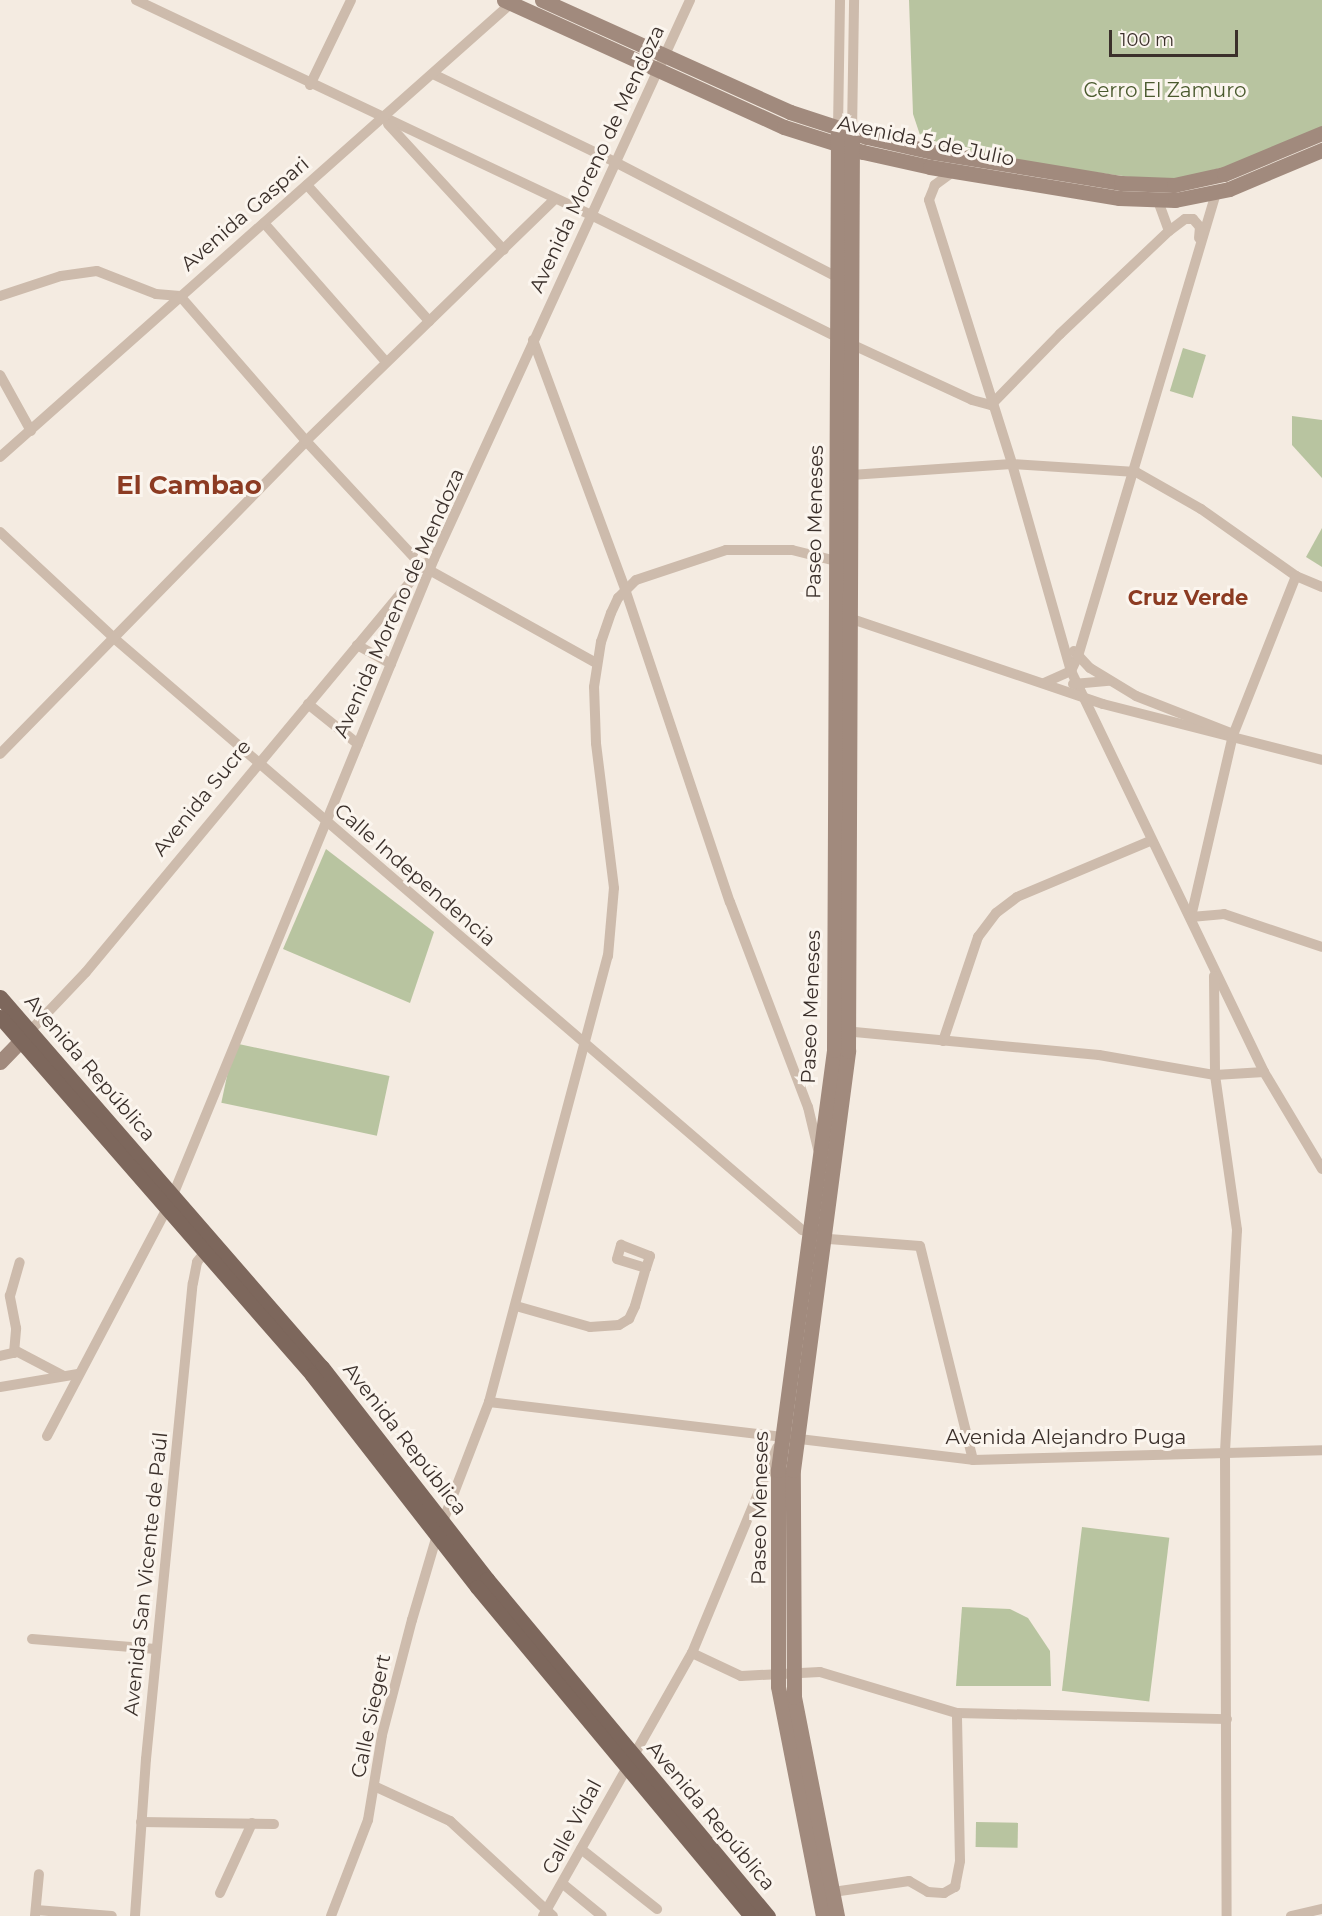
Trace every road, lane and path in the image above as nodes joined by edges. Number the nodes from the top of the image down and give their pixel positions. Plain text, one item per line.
1 (136, 0) edge
2 (351, 0) edge
3 (542, 0) edge
4 (690, 0) edge
5 (840, 0) edge
6 (854, 0) edge
7 (510, 1) edge
8 (662, 63) junction
9 (435, 75) junction
10 (310, 86) junction
11 (381, 118) junction
12 (845, 131) junction
13 (1322, 133) edge
14 (845, 147) junction
15 (1322, 150) edge
16 (615, 162) junction
17 (954, 171) junction
18 (307, 185) junction
19 (1216, 193) junction
20 (555, 199) junction
21 (1158, 201) junction
22 (591, 216) junction
23 (264, 223) junction
24 (1169, 231) junction
25 (1198, 249) junction
26 (504, 250) junction
27 (837, 277) junction
28 (0, 296) edge
29 (180, 296) junction
30 (429, 321) junction
31 (836, 337) junction
32 (533, 340) junction
33 (851, 344) junction
34 (386, 362) junction
35 (0, 375) edge
36 (992, 405) junction
37 (31, 431) junction
38 (306, 441) junction
39 (0, 457) edge
40 (1012, 464) junction
41 (1136, 472) junction
42 (851, 475) junction
43 (0, 532) edge
44 (836, 561) junction
45 (426, 569) junction
46 (1296, 576) junction
47 (1322, 587) edge
48 (625, 589) junction
49 (849, 618) junction
50 (1086, 632) junction
51 (1061, 638) junction
52 (115, 639) junction
53 (357, 645) junction
54 (1078, 656) junction
55 (596, 663) junction
56 (391, 664) junction
57 (1071, 671) junction
58 (1109, 681) junction
59 (1044, 683) junction
60 (1077, 684) junction
61 (1082, 695) junction
62 (308, 704) junction
63 (1103, 704) junction
64 (1233, 735) junction
65 (358, 744) junction
66 (0, 754) edge
67 (1322, 759) edge
68 (258, 761) junction
69 (324, 820) junction
70 (1150, 841) junction
71 (1191, 917) junction
72 (1322, 947) edge
73 (1214, 972) junction
74 (0, 997) edge
75 (0, 1017) edge
76 (842, 1031) junction
77 (25, 1036) junction
78 (943, 1041) junction
79 (585, 1046) junction
80 (0, 1062) edge
81 (1264, 1072) junction
82 (1215, 1075) junction
83 (820, 1155) junction
84 (1322, 1168) edge
85 (170, 1202) junction
86 (814, 1235) junction
87 (209, 1247) junction
88 (20, 1262) dead end
89 (646, 1268) dead end
90 (516, 1306) junction
91 (14, 1353) junction
92 (0, 1356) edge
93 (78, 1374) junction
94 (64, 1376) junction
95 (0, 1387) edge
96 (489, 1402) junction
97 (47, 1436) dead end
98 (788, 1437) junction
99 (1322, 1450) edge
100 (1225, 1453) junction
101 (972, 1460) junction
102 (440, 1529) junction
103 (32, 1639) dead end
104 (156, 1649) junction
105 (692, 1653) junction
106 (786, 1673) junction
107 (957, 1713) junction
108 (1227, 1719) junction
109 (628, 1760) junction
110 (374, 1786) junction
111 (141, 1822) junction
112 (252, 1823) junction
113 (274, 1824) dead end
114 (581, 1849) junction
115 (39, 1874) dead end
116 (562, 1884) junction
117 (833, 1892) junction
118 (220, 1893) dead end
119 (1322, 1909) edge
120 (657, 1910) dead end
121 (35, 1913) edge
122 (548, 1914) edge
123 (112, 1916) edge
124 (135, 1916) edge
125 (331, 1916) edge
126 (602, 1916) edge
127 (751, 1916) edge
128 (768, 1916) edge
129 (823, 1916) edge
130 (837, 1916) edge
131 (1227, 1916) edge
132 (1291, 1916) edge

1 - 10 street
2 - 10 street
3 - 8 street, Avenida 5 de Julio
4 - 8 street, Avenida Moreno de Mendoza
5 - 12 street
6 - 12 street
7 - 8 street, Avenida 5 de Julio
7 - 9 street, Avenida Gaspari
8 - 12 street, Avenida 5 de Julio
8 - 14 street, Avenida 5 de Julio
8 - 16 street, Avenida Moreno de Mendoza
9 - 11 street, Avenida Gaspari
9 - 16 street
10 - 11 street
11 - 18 street, Avenida Gaspari
11 - 20 street
11 - 26 street
12 - 13 street, Avenida 5 de Julio
12 - 14 street, Paseo Meneses
14 - 17 street, Avenida 5 de Julio
14 - 27 street, Paseo Meneses
14 - 33 street, Paseo Meneses
15 - 19 street, Avenida 5 de Julio
16 - 22 street, Avenida Moreno de Mendoza
16 - 27 street
17 - 21 street, Avenida 5 de Julio
17 - 36 street
18 - 23 street, Avenida Gaspari
18 - 30 street
19 - 21 street, Avenida 5 de Julio
19 - 25 street
20 - 22 street
20 - 26 street
21 - 24 street
22 - 31 street
22 - 32 street, Avenida Moreno de Mendoza
23 - 29 street, Avenida Gaspari
23 - 34 street
24 - 25 street
24 - 36 street
25 - 41 street
26 - 30 street
27 - 31 street, Paseo Meneses
28 - 29 street
29 - 37 street, Avenida Gaspari
29 - 38 street
30 - 34 street
31 - 33 street
31 - 44 street, Paseo Meneses
32 - 45 street, Avenida Moreno de Mendoza
32 - 48 street
33 - 36 street
33 - 42 street, Paseo Meneses
34 - 38 street
35 - 37 street
36 - 40 street
37 - 39 street, Avenida Gaspari
38 - 45 street
38 - 52 street
40 - 41 street
40 - 42 street
40 - 51 street
41 - 46 street
41 - 50 street
42 - 49 street, Paseo Meneses
43 - 52 street, Calle Independencia
44 - 48 street
44 - 76 street, Paseo Meneses
45 - 53 street, Avenida Sucre
45 - 55 street
45 - 56 street, Avenida Moreno de Mendoza
46 - 47 street
46 - 64 street
48 - 55 street, Calle Siegert
48 - 83 street
49 - 59 street
49 - 76 street, Paseo Meneses
50 - 51 street
50 - 54 street
51 - 54 street
51 - 57 street
52 - 66 street
52 - 68 street, Calle Independencia
53 - 56 street
53 - 62 street, Avenida Sucre
54 - 57 street
54 - 58 street
55 - 79 street, Calle Siegert
56 - 65 street, Avenida Moreno de Mendoza
57 - 59 street
57 - 60 street
58 - 60 street
58 - 63 street
58 - 64 street
59 - 60 street
59 - 61 street
60 - 61 street
61 - 63 street
61 - 70 street
62 - 65 street
62 - 68 street, Avenida Sucre
63 - 64 street
64 - 67 street
64 - 71 street
65 - 69 street, Avenida Moreno de Mendoza
68 - 69 street, Calle Independencia
68 - 77 street, Avenida Sucre
69 - 79 street, Calle Independencia
69 - 85 street, Avenida Moreno de Mendoza
70 - 71 street
70 - 78 street
71 - 72 street
71 - 73 street
73 - 81 street
73 - 82 street
74 - 77 main road, Avenida República
75 - 77 main road, Avenida República
76 - 78 street
76 - 83 street, Paseo Meneses
76 - 86 street, Paseo Meneses
77 - 80 street, Avenida Sucre
77 - 85 main road, Avenida República
78 - 82 street
79 - 86 street, Calle Independencia
79 - 90 street, Calle Siegert
81 - 82 street
81 - 84 street
82 - 100 street
83 - 86 street, Paseo Meneses
85 - 87 main road, Avenida República
85 - 93 street, Avenida Moreno de Mendoza
86 - 98 street, Paseo Meneses
86 - 101 street
87 - 102 main road, Avenida República
87 - 104 street, Avenida San Vicente de Paúl
88 - 91 street
89 - 90 street
90 - 96 street, Calle Siegert
91 - 92 street
91 - 94 street
93 - 94 street
93 - 97 street, Avenida Moreno de Mendoza
94 - 95 street
96 - 98 street, Avenida Alejandro Puga
96 - 102 street, Calle Siegert
98 - 101 street, Avenida Alejandro Puga
98 - 105 street, Calle Vidal
98 - 106 street, Paseo Meneses
99 - 100 street, Avenida Alejandro Puga
100 - 101 street, Avenida Alejandro Puga
100 - 108 street
102 - 109 main road, Avenida República
102 - 110 street, Calle Siegert
103 - 104 street
104 - 111 street, Avenida San Vicente de Paúl
105 - 106 street
105 - 109 street, Calle Vidal
106 - 107 street
106 - 117 street, Paseo Meneses
106 - 129 street, Paseo Meneses
107 - 108 street
107 - 117 street
108 - 131 street
109 - 114 street, Calle Vidal
109 - 127 main road, Avenida República
109 - 128 main road, Avenida República
110 - 122 street
110 - 125 street, Calle Siegert
111 - 112 street
111 - 124 street, Avenida San Vicente de Paúl
112 - 113 street
112 - 118 street
114 - 116 street, Calle Vidal
114 - 120 street
115 - 121 street
116 - 122 street, Calle Vidal
116 - 126 street
117 - 130 street, Paseo Meneses
119 - 132 street
121 - 123 street

